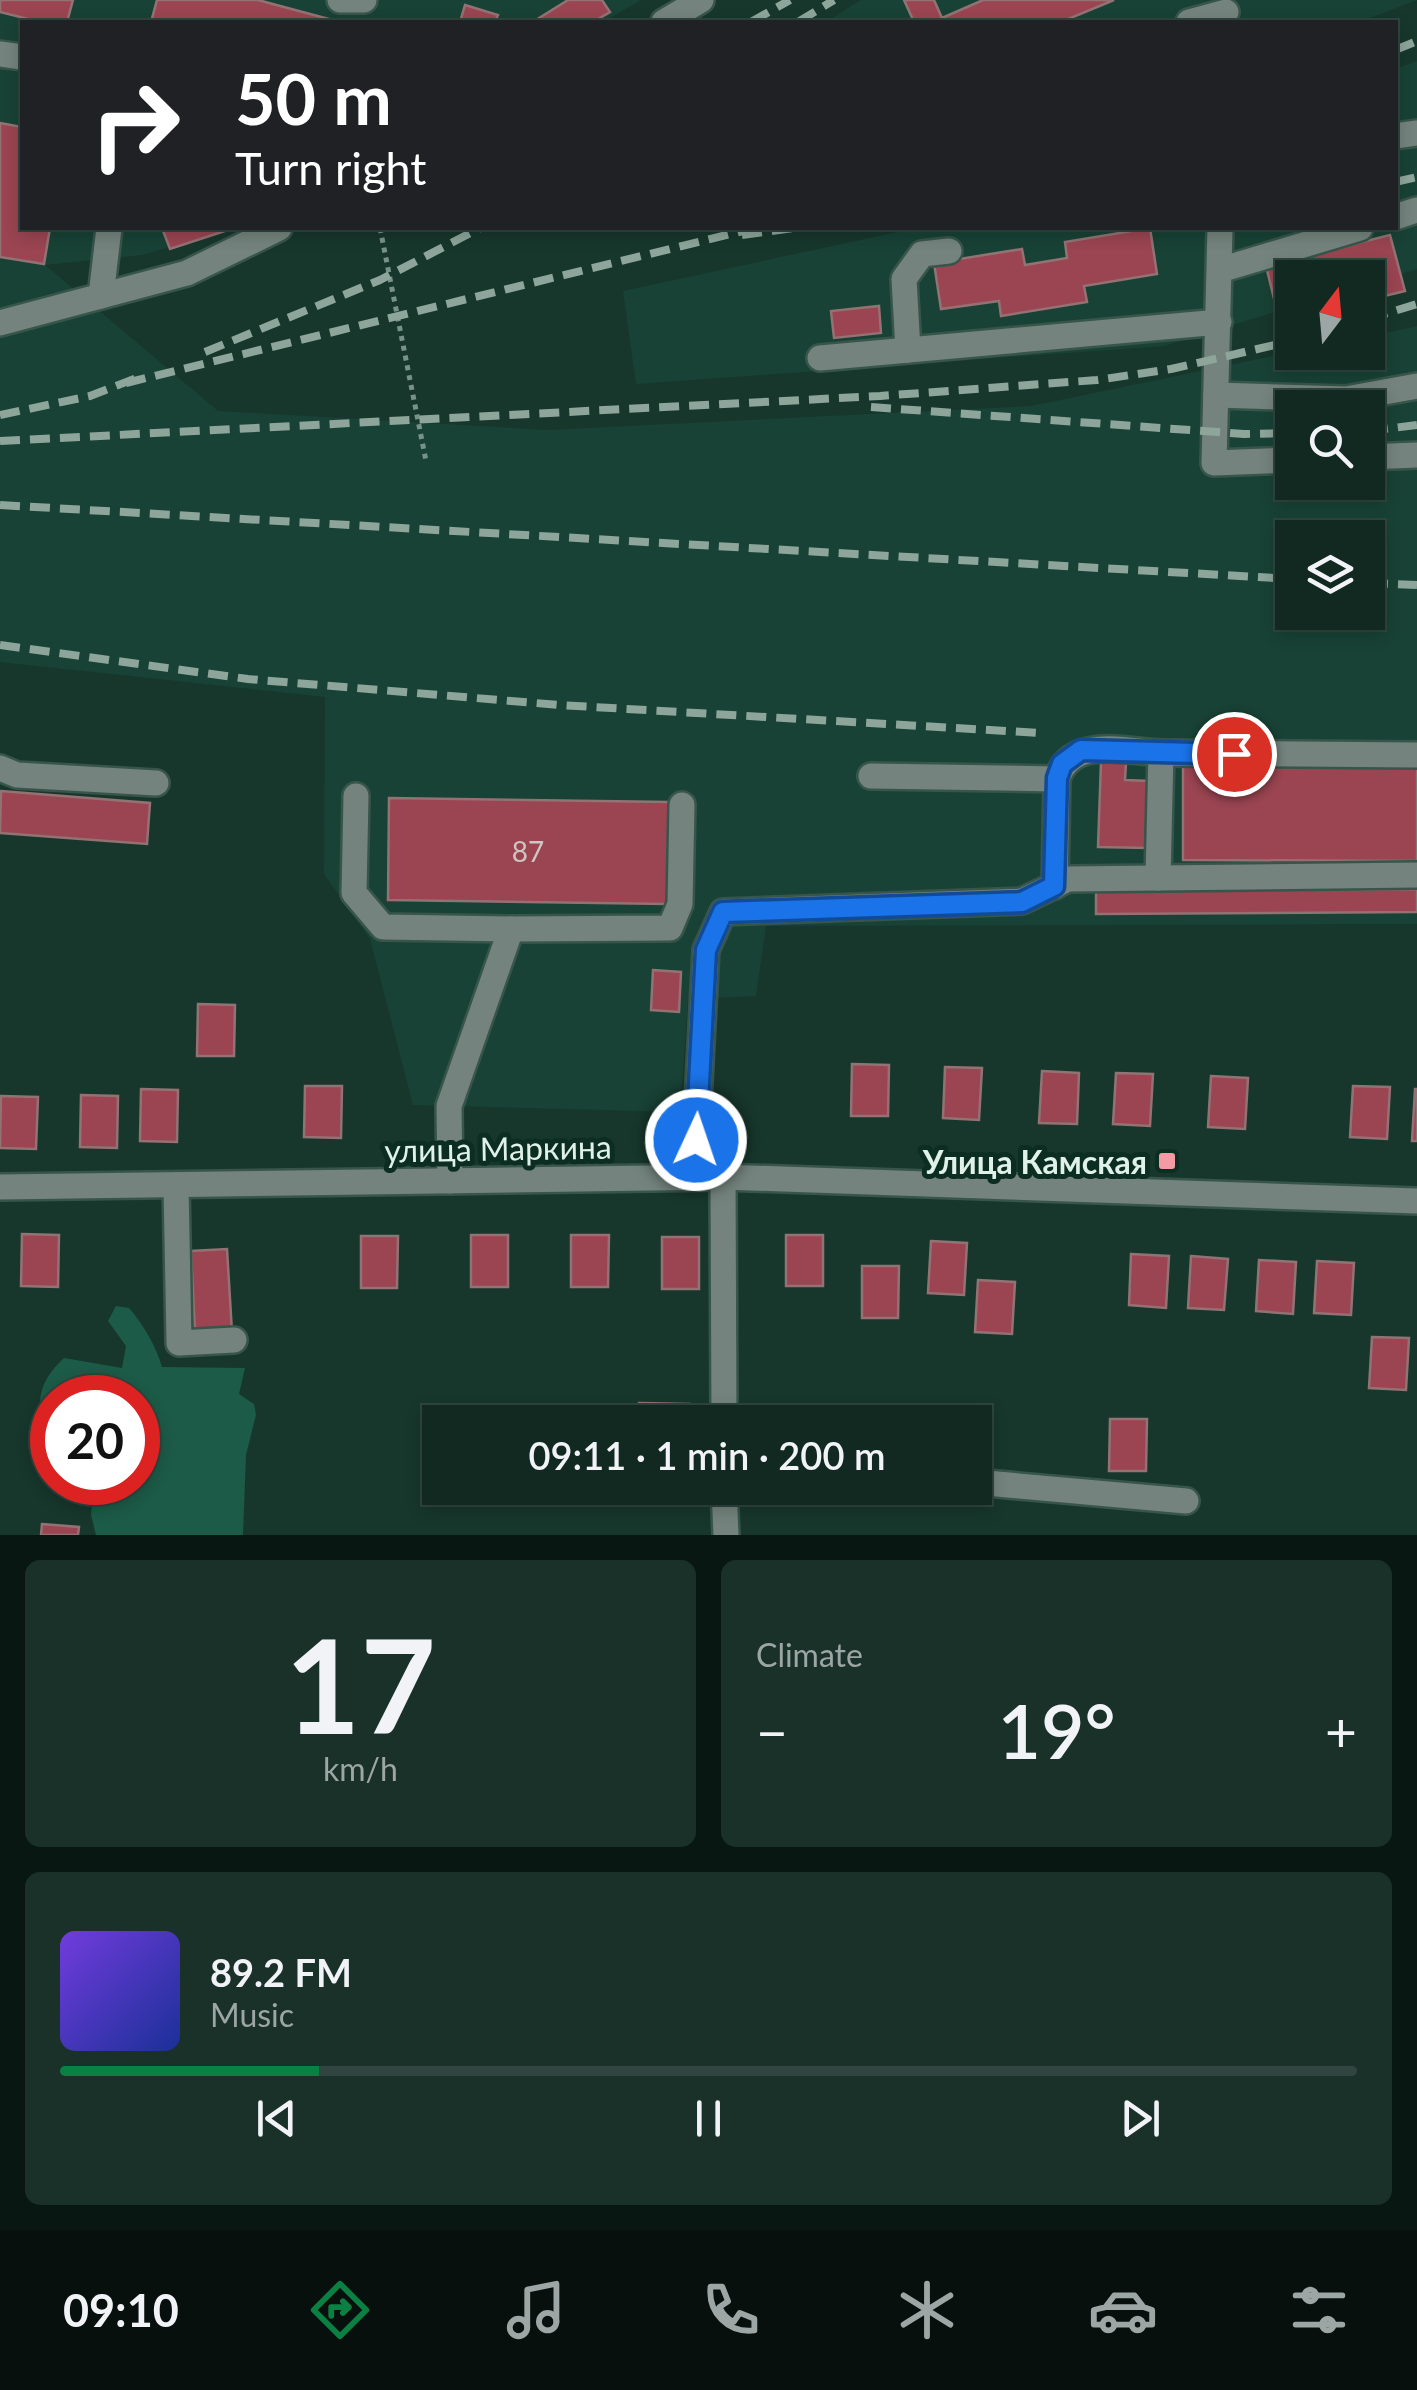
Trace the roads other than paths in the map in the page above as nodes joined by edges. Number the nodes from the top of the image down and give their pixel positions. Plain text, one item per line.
1 (340, 0) edge
2 (364, 0) edge
3 (701, 0) edge
4 (1227, 12) edge
5 (667, 20) edge
6 (1197, 20) edge
7 (109, 230) edge
8 (275, 230) edge
9 (1220, 230) edge
10 (1353, 230) edge
11 (949, 251) dead end
12 (1220, 270) junction
13 (101, 296) junction
14 (0, 322) edge
15 (1219, 322) junction
16 (908, 350) junction
17 (820, 358) dead end
18 (1417, 386) edge
19 (1216, 395) junction
20 (1417, 454) edge
21 (1385, 456) edge
22 (1275, 461) edge
23 (1160, 753) junction
24 (1417, 755) edge
25 (0, 768) edge
26 (871, 776) dead end
27 (1057, 778) junction
28 (156, 783) dead end
29 (356, 796) dead end
30 (682, 804) dead end
31 (1417, 875) edge
32 (1158, 878) junction
33 (1054, 886) junction
34 (511, 929) junction
35 (723, 1177) junction
36 (694, 1178) junction
37 (450, 1181) junction
38 (176, 1185) junction
39 (0, 1188) edge
40 (1417, 1200) edge
41 (234, 1340) dead end
42 (724, 1405) edge
43 (992, 1483) edge
44 (1186, 1500) dead end
45 (725, 1505) edge
46 (726, 1535) edge

1 - 2 street
3 - 5 street
4 - 6 street
7 - 13 street
8 - 13 street
9 - 12 street
10 - 12 street
11 - 16 street
12 - 15 street
13 - 14 street
15 - 16 street
15 - 19 street
16 - 17 street
18 - 19 street
19 - 22 street
20 - 21 street
23 - 24 street
23 - 27 street
23 - 32 street
25 - 28 street
26 - 27 street
27 - 33 street
29 - 34 street
30 - 34 street
31 - 32 street
32 - 33 street
33 - 36 street
34 - 37 street
35 - 36 street, улица Маркина
35 - 40 street, улица Маркина
35 - 42 street
36 - 37 street, улица Маркина
37 - 38 street, улица Маркина
38 - 39 street, улица Маркина
38 - 41 street
43 - 44 street
45 - 46 street

